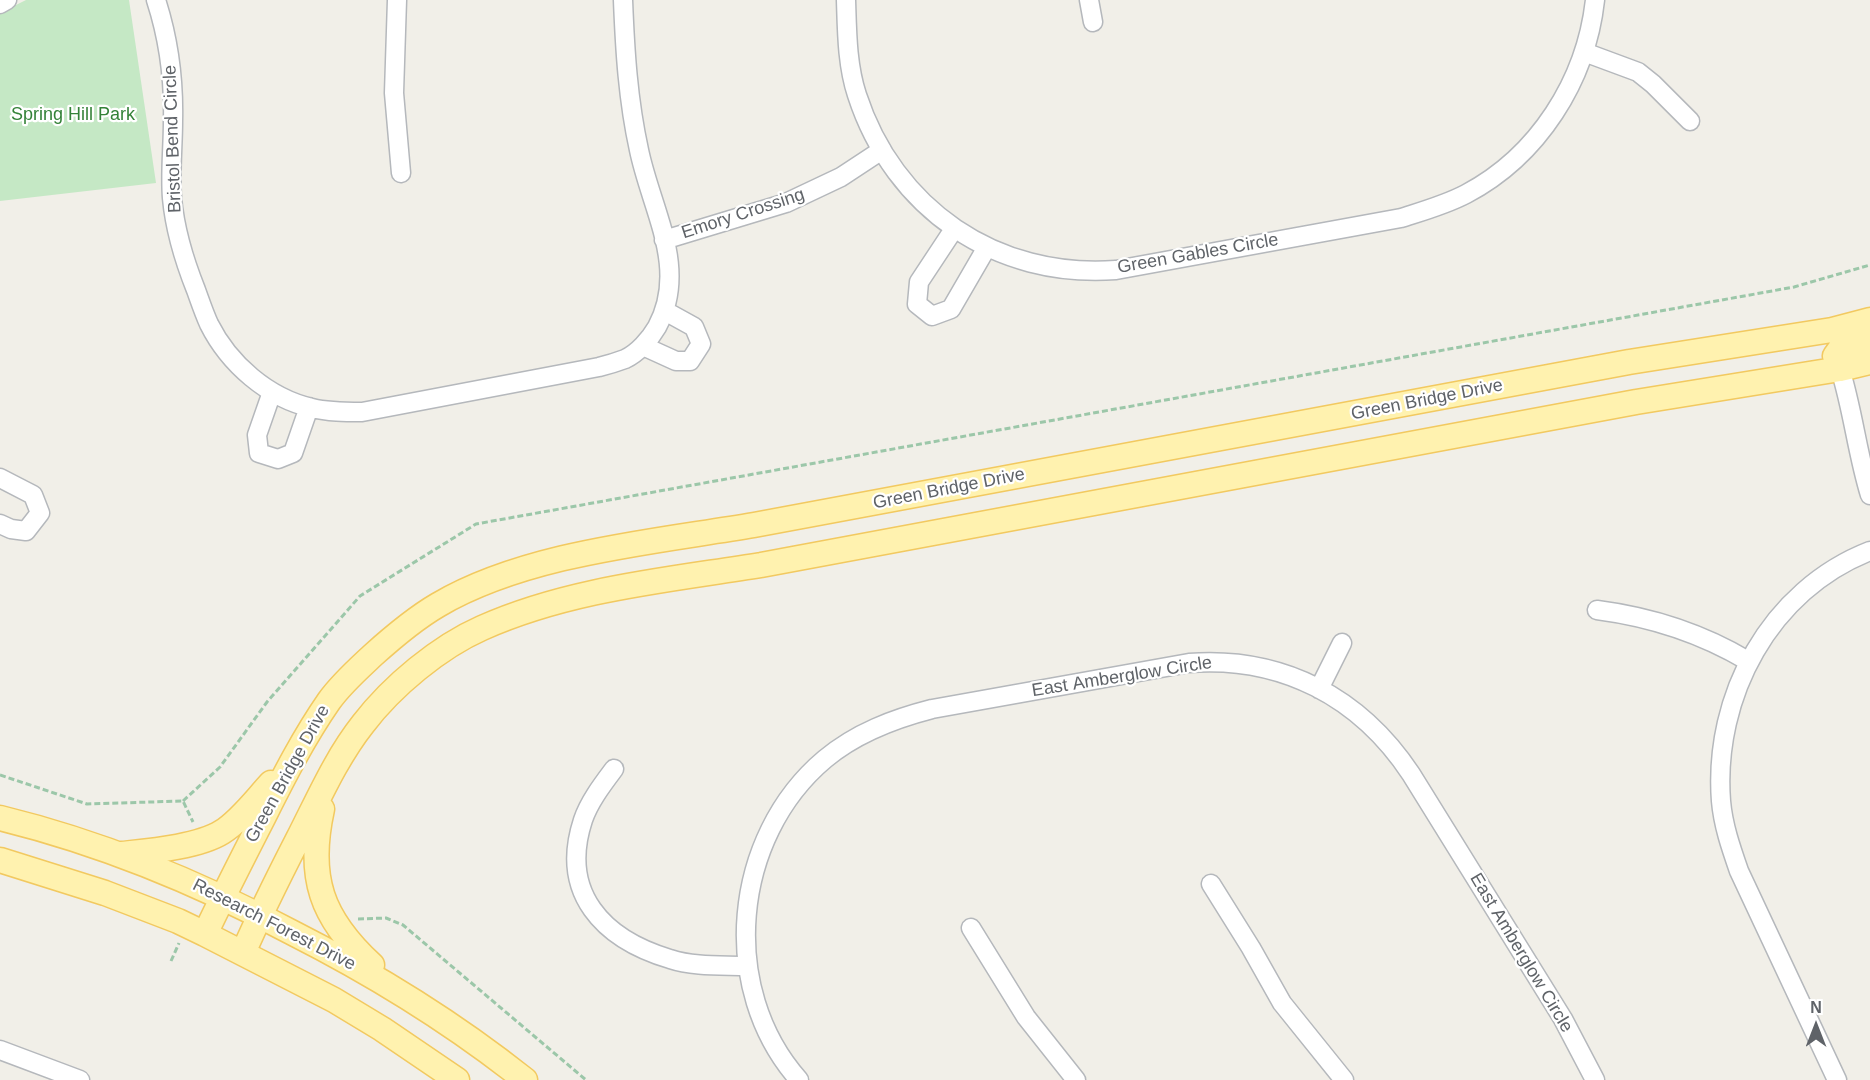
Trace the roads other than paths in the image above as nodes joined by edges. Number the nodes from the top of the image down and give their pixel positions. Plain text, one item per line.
1 (7, 0) edge
2 (156, 0) edge
3 (397, 0) edge
4 (622, 0) edge
5 (846, 0) edge
6 (1089, 0) edge
7 (1595, 0) edge
8 (0, 4) edge
9 (1093, 22) dead end
10 (1584, 52) junction
11 (1690, 121) dead end
12 (882, 150) junction
13 (401, 172) dead end
14 (954, 229) junction
15 (664, 240) junction
16 (987, 247) junction
17 (665, 310) junction
18 (1870, 320) edge
19 (1870, 338) edge
20 (643, 346) junction
21 (1870, 362) edge
22 (1840, 369) junction
23 (272, 392) junction
24 (309, 407) junction
25 (0, 478) edge
26 (1870, 495) edge
27 (0, 524) edge
28 (1870, 551) edge
29 (1596, 610) dead end
30 (1342, 643) dead end
31 (1748, 661) junction
32 (1319, 689) junction
33 (294, 756) junction
34 (614, 769) dead end
35 (330, 776) junction
36 (0, 818) edge
37 (119, 855) junction
38 (0, 860) edge
39 (1211, 885) dead end
40 (223, 897) junction
41 (259, 915) junction
42 (971, 928) dead end
43 (205, 934) junction
44 (243, 953) junction
45 (747, 966) junction
46 (405, 995) junction
47 (0, 1050) edge
48 (80, 1080) edge
49 (457, 1080) edge
50 (525, 1080) edge
51 (799, 1080) edge
52 (1076, 1080) edge
53 (1344, 1080) edge
54 (1594, 1080) edge
55 (1837, 1080) edge

1 - 8 street
2 - 23 street, Bristol Bend Circle
3 - 13 street
4 - 15 street, Bristol Bend Circle
5 - 12 street, Green Gables Circle
6 - 9 street
7 - 10 street, Green Gables Circle
10 - 11 street
10 - 16 street, Green Gables Circle
12 - 14 street, Green Gables Circle
12 - 15 street, Emory Crossing
14 - 16 street, Green Gables Circle
14 - 16 street
15 - 17 street, Bristol Bend Circle
17 - 20 street, Bristol Bend Circle
17 - 20 street
18 - 33 main road, Green Bridge Drive
19 - 22 main road
20 - 24 street, Bristol Bend Circle
21 - 22 main road, Green Bridge Drive
22 - 26 street
22 - 35 main road, Green Bridge Drive
23 - 24 street, Bristol Bend Circle
23 - 24 street
25 - 27 street
28 - 31 street
29 - 31 street
30 - 32 street
31 - 55 street
32 - 45 street, East Amberglow Circle
32 - 54 street, East Amberglow Circle
33 - 37 main road
33 - 40 main road, Green Bridge Drive
34 - 45 street
35 - 41 main road, Green Bridge Drive
35 - 46 main road
36 - 37 main road, Research Forest Drive
37 - 40 main road, Research Forest Drive
38 - 43 main road
39 - 53 street
40 - 41 main road, Research Forest Drive
40 - 43 main road, Green Bridge Drive
41 - 44 main road, Green Bridge Drive
41 - 46 main road, Research Forest Drive
42 - 52 street
43 - 44 main road
44 - 49 main road
45 - 51 street, East Amberglow Circle
46 - 50 main road, Research Forest Drive
47 - 48 street

